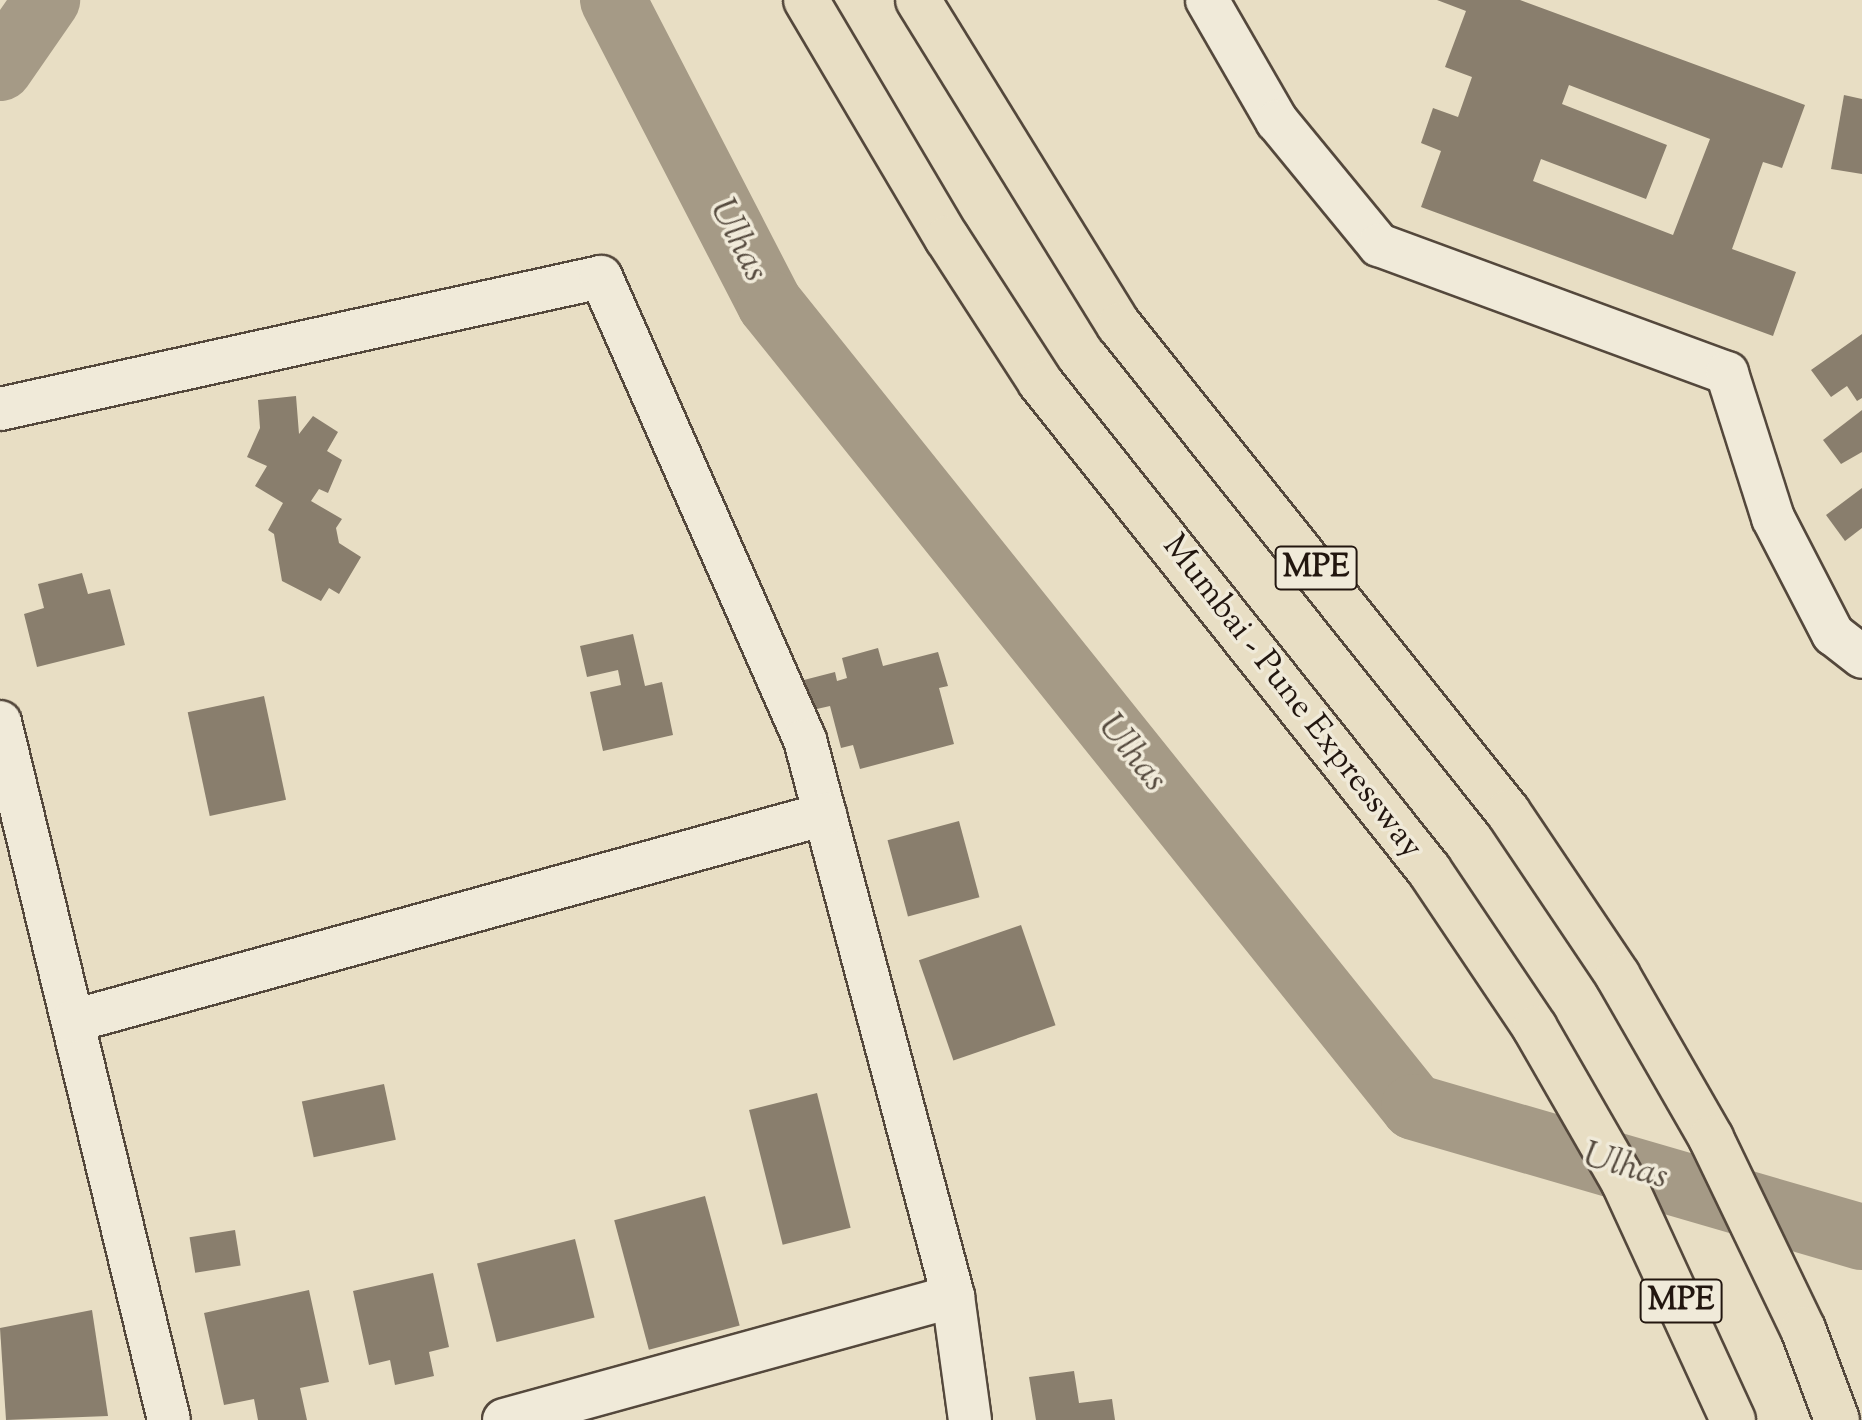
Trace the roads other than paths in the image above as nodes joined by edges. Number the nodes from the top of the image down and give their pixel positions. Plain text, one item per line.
1 (806, 0) edge
2 (918, 0) edge
3 (1207, 0) edge
4 (0, 409) edge
5 (1862, 657) edge
6 (0, 722) edge
7 (825, 814) junction
8 (73, 1021) junction
9 (953, 1296) junction
10 (169, 1420) edge
11 (504, 1420) edge
12 (970, 1420) edge
13 (1733, 1420) edge
14 (1837, 1420) edge

1 - 13 highway, Mumbai - Pune Expressway / MPE
2 - 14 highway, MPE
3 - 5 street
4 - 7 street
6 - 8 street
7 - 8 street
7 - 9 street
8 - 10 street
9 - 11 street
9 - 12 street

